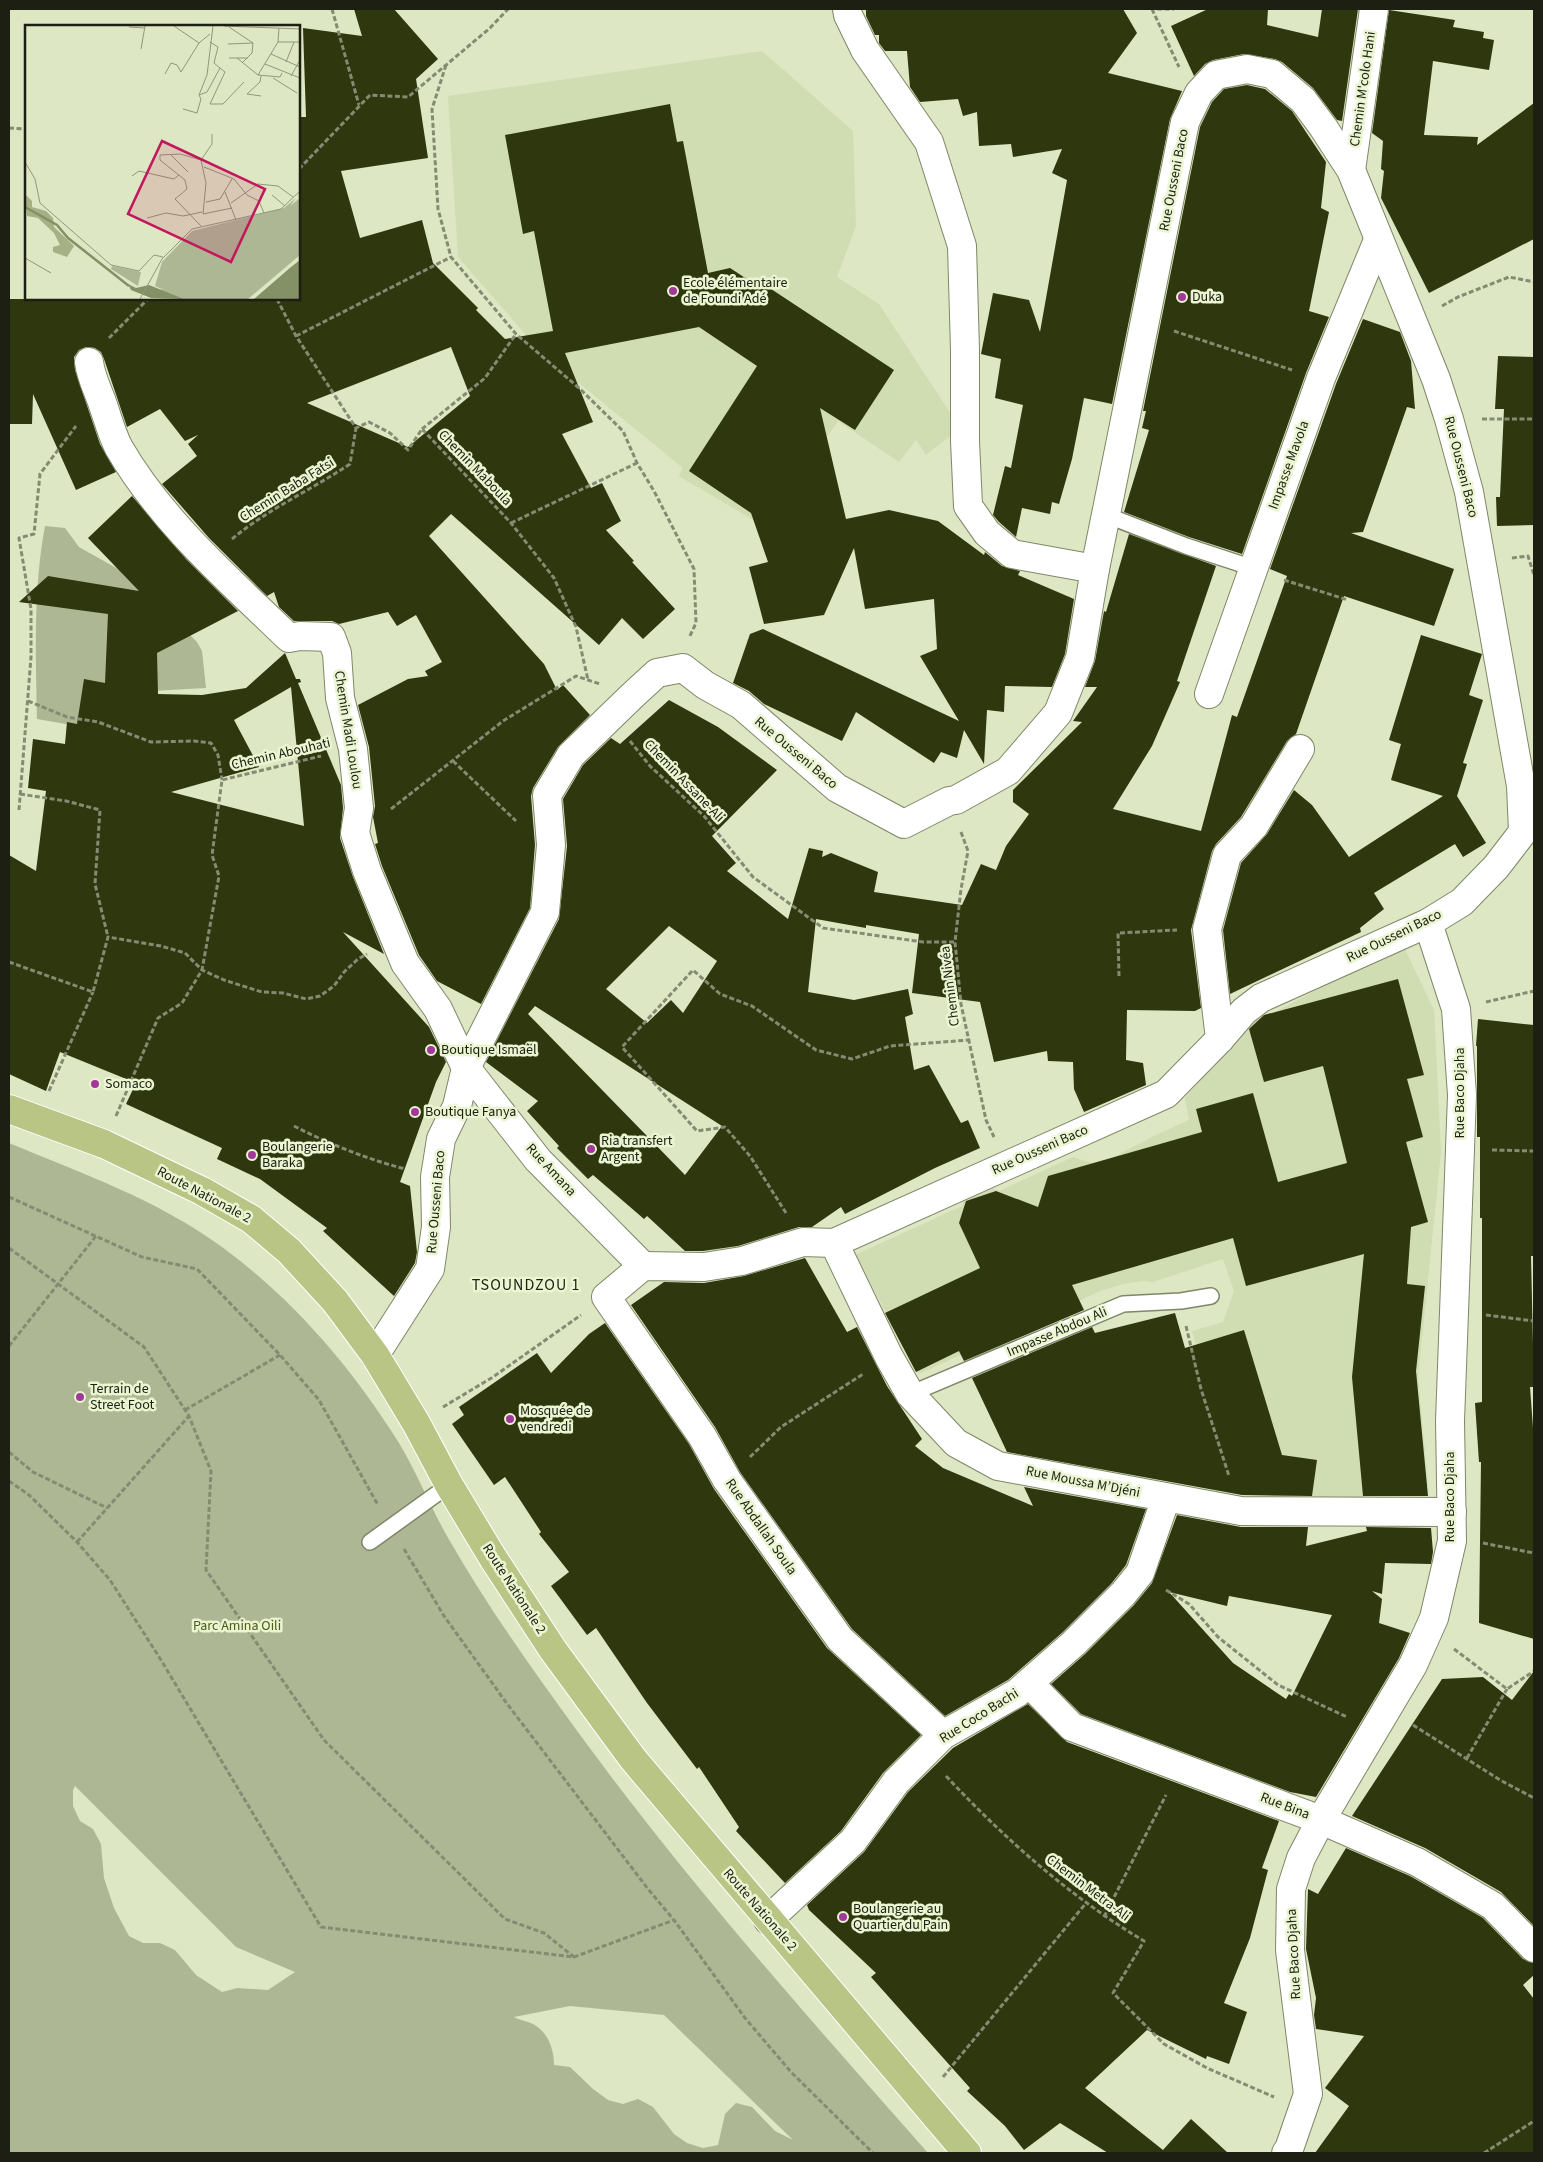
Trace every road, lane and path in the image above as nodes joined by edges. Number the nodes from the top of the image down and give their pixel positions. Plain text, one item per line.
1 (332, 9) edge
2 (508, 9) edge
3 (847, 9) edge
4 (1152, 9) edge
5 (1157, 9) edge
6 (1174, 9) edge
7 (1374, 9) edge
8 (446, 65) junction
9 (1199, 93) junction
10 (359, 105) junction
11 (9, 128) edge
12 (25, 129) edge
13 (300, 168) edge
14 (1351, 170) junction
15 (1378, 240) junction
16 (451, 257) junction
17 (1534, 282) edge
18 (147, 300) edge
19 (277, 300) edge
20 (1412, 321) junction
21 (1145, 323) junction
22 (516, 334) junction
23 (296, 336) junction
24 (89, 362) joint
25 (1320, 378) junction
26 (100, 396) junction
27 (1449, 419) junction
28 (1534, 419) edge
29 (356, 428) junction
30 (422, 429) junction
31 (637, 463) junction
32 (1106, 515) junction
33 (511, 523) junction
34 (208, 559) junction
35 (1095, 569) junction
36 (1253, 569) junction
37 (1348, 600) dead end
38 (674, 670) junction
39 (588, 680) junction
40 (1209, 694) dead end
41 (633, 695) junction
42 (28, 700) junction
43 (610, 718) junction
44 (353, 749) junction
45 (1300, 749) dead end
46 (453, 761) junction
47 (222, 780) junction
48 (20, 794) junction
49 (949, 801) junction
50 (19, 810) dead end
51 (355, 832) junction
52 (1529, 834) edge
53 (551, 845) junction
54 (1428, 923) junction
55 (1207, 930) junction
56 (108, 937) junction
57 (955, 942) junction
58 (9, 962) edge
59 (405, 962) junction
60 (202, 970) junction
61 (1119, 976) dead end
62 (1534, 991) edge
63 (93, 992) junction
64 (1456, 1009) junction
65 (1220, 1039) junction
66 (969, 1040) junction
67 (466, 1068) junction
68 (9, 1109) edge
69 (36, 1119) junction
70 (294, 1126) dead end
71 (104, 1144) junction
72 (1460, 1149) junction
73 (1534, 1151) edge
74 (1007, 1165) junction
75 (435, 1177) junction
76 (9, 1197) edge
77 (96, 1236) junction
78 (803, 1242) junction
79 (834, 1243) junction
80 (9, 1248) edge
81 (643, 1266) junction
82 (58, 1284) junction
83 (1211, 1296) dead end
84 (606, 1297) junction
85 (1181, 1301) junction
86 (1453, 1312) junction
87 (1534, 1321) edge
88 (9, 1346) edge
89 (280, 1355) junction
90 (375, 1355) junction
91 (889, 1357) junction
92 (910, 1394) junction
93 (185, 1410) junction
94 (189, 1416) junction
95 (416, 1423) junction
96 (9, 1452) edge
97 (727, 1480) junction
98 (9, 1481) edge
99 (449, 1485) junction
100 (1166, 1498) junction
101 (107, 1508) junction
102 (1241, 1511) junction
103 (1452, 1512) junction
104 (391, 1528) junction
105 (1452, 1541) junction
106 (77, 1542) junction
107 (370, 1542) dead end
108 (1534, 1553) edge
109 (1140, 1573) junction
110 (1429, 1630) junction
111 (1534, 1671) edge
112 (1029, 1683) junction
113 (1507, 1689) junction
114 (1380, 1720) junction
115 (934, 1744) junction
116 (1467, 1758) junction
117 (1180, 1767) junction
118 (1534, 1798) edge
119 (1321, 1820) junction
120 (1086, 1902) junction
121 (1104, 1917) junction
122 (674, 1920) junction
123 (768, 1920) junction
124 (1534, 1948) edge
125 (574, 1957) junction
126 (924, 2100) junction
127 (1302, 2109) junction
128 (1534, 2121) edge
129 (873, 2153) edge
130 (967, 2153) edge
131 (1286, 2153) edge
132 (1484, 2153) edge

1 - 10 path
2 - 8 path
3 - 35 street
4 - 9 path
5 - 6 path
7 - 14 street, Chemin M'colo Hani
8 - 10 path
8 - 16 path
9 - 14 street, Rue Ousseni Baco
9 - 21 street, Rue Ousseni Baco
10 - 13 path
11 - 12 path
14 - 15 street, Rue Ousseni Baco
15 - 20 street, Rue Ousseni Baco
15 - 25 street, Impasse Mavola
16 - 22 path
16 - 23 path
17 - 20 path
18 - 24 path
19 - 23 path
20 - 27 street, Rue Ousseni Baco
21 - 25 path
21 - 32 street, Rue Ousseni Baco
22 - 30 path
22 - 31 path
23 - 29 path
24 - 26 street, Chemin Madi Loulou
25 - 36 street, Impasse Mavola
26 - 34 street, Chemin Madi Loulou
26 - 42 path
27 - 28 path
27 - 52 street, Rue Ousseni Baco
29 - 30 path, Chemin Maboula
29 - 34 path, Chemin Baba Fatsi
30 - 33 path, Chemin Maboula
31 - 33 path
31 - 38 path
32 - 35 street, Rue Ousseni Baco
32 - 36 lane
33 - 39 path, Chemin Maboula
34 - 44 street, Chemin Madi Loulou
35 - 49 street, Rue Ousseni Baco
36 - 37 path
36 - 40 street, Impasse Mavola
38 - 41 street, Rue Ousseni Baco
38 - 49 street, Rue Ousseni Baco
39 - 41 path
39 - 46 path
41 - 43 street, Rue Ousseni Baco
42 - 47 path
42 - 48 path
43 - 53 street, Rue Ousseni Baco
43 - 57 path, Chemin Assane-Ali
44 - 47 path, Chemin Abouhati
44 - 51 street, Chemin Madi Loulou
45 - 55 street
46 - 51 path
46 - 53 path
47 - 60 path, Chemin Abouhati
48 - 50 path
48 - 56 path
49 - 57 path, Chemin Nivéa
51 - 59 street, Chemin Madi Loulou
52 - 54 street, Rue Ousseni Baco
53 - 67 street, Rue Ousseni Baco
54 - 64 street, Rue Baco Djaha
54 - 65 street, Rue Ousseni Baco
55 - 61 path
55 - 65 street
56 - 60 path
56 - 63 path
57 - 66 path, Chemin Nivéa
58 - 63 path
59 - 60 path
59 - 67 street, Chemin Madi Loulou
60 - 71 path, Chemin Abouhati
62 - 64 path
63 - 69 path
64 - 72 street, Rue Baco Djaha
65 - 74 street, Rue Ousseni Baco
66 - 74 path, Chemin Nivéa
66 - 78 path
67 - 75 street, Rue Ousseni Baco
67 - 81 street, Rue Amana
68 - 69 main road, Route Nationale 2
69 - 71 main road, Route Nationale 2
70 - 75 path
71 - 90 main road, Route Nationale 2
72 - 73 path
72 - 86 street, Rue Baco Djaha
74 - 79 street, Rue Ousseni Baco
75 - 90 street, Rue Ousseni Baco
76 - 77 path
77 - 82 path
77 - 89 path
78 - 79 street, Rue Ousseni Baco
78 - 81 street, Rue Ousseni Baco
79 - 91 street, Rue Moussa M’Djéni
80 - 82 path
81 - 84 street
82 - 88 path
82 - 93 path
83 - 85 lane, Impasse Abdou Ali
84 - 95 path
84 - 97 street, Rue Abdallah Soula
85 - 92 lane, Impasse Abdou Ali
85 - 102 path
86 - 87 path
86 - 103 street, Rue Baco Djaha
89 - 93 path
89 - 104 path
90 - 95 main road, Route Nationale 2
91 - 92 street, Rue Moussa M’Djéni
91 - 97 path
92 - 100 street, Rue Moussa M’Djéni
93 - 94 path
94 - 101 path
94 - 125 path
95 - 99 main road, Route Nationale 2
96 - 101 path
97 - 115 street, Rue Abdallah Soula
98 - 106 path
99 - 104 lane
99 - 123 main road, Route Nationale 2
100 - 102 street, Rue Moussa M’Djéni
100 - 109 street, Rue Coco Bachi
101 - 106 path
102 - 103 street, Rue Moussa M’Djéni
103 - 105 street, Rue Baco Djaha
104 - 107 lane
104 - 122 path
105 - 108 path
105 - 110 street, Rue Baco Djaha
106 - 125 path
109 - 112 street, Rue Coco Bachi
109 - 114 path
110 - 113 path
110 - 114 street, Rue Baco Djaha
111 - 113 path
112 - 115 street, Rue Coco Bachi
112 - 117 street, Rue Bina
113 - 116 path
114 - 116 path
114 - 119 street, Rue Baco Djaha
115 - 120 path, Chemin Metra-Ali
115 - 123 street, Rue Coco Bachi
116 - 118 path
117 - 119 street, Rue Bina
117 - 121 path
119 - 124 street, Rue Bina
119 - 127 street, Rue Baco Djaha
120 - 121 path, Chemin Metra-Ali
120 - 126 path
121 - 127 path, Chemin Metra-Ali
122 - 125 path
122 - 129 path
123 - 126 main road, Route Nationale 2
126 - 130 main road, Route Nationale 2
127 - 131 street, Rue Baco Djaha
128 - 132 path

